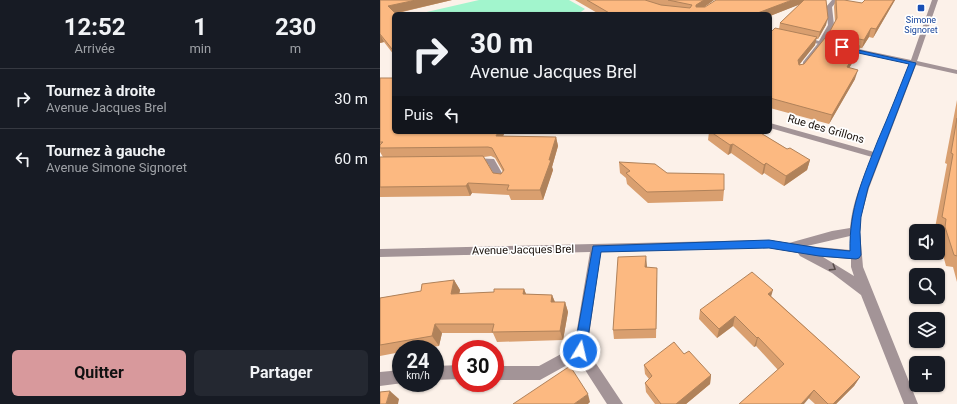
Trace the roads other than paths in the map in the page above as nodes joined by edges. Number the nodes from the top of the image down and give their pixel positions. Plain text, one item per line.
1 (835, 0) edge
2 (935, 0) edge
3 (799, 38) edge
4 (821, 43) junction
5 (913, 63) junction
6 (799, 72) edge
7 (957, 72) edge
8 (772, 125) edge
9 (877, 156) junction
10 (467, 161) edge
11 (502, 180) edge
12 (855, 232) junction
13 (785, 246) junction
14 (596, 249) junction
15 (381, 255) edge
16 (856, 255) junction
17 (866, 292) junction
18 (580, 351) junction
19 (504, 372) edge
20 (392, 378) edge
21 (380, 380) edge
22 (616, 404) edge
23 (911, 404) edge

1 - 4 street
2 - 5 street
3 - 4 street
4 - 5 street
4 - 6 street
5 - 7 street
5 - 9 street
8 - 9 street, Rue des Grillons
9 - 12 street
10 - 11 street
12 - 13 street, Avenue Jacques Brel
12 - 16 street
13 - 14 street, Avenue Jacques Brel
13 - 16 street, Avenue Jacques Brel
13 -> 17 street, Avenue Jacques Brel
14 - 15 street, Avenue Jacques Brel
14 - 18 street
16 - 17 street
17 - 23 street
18 - 19 street
18 - 22 street
20 - 21 street

